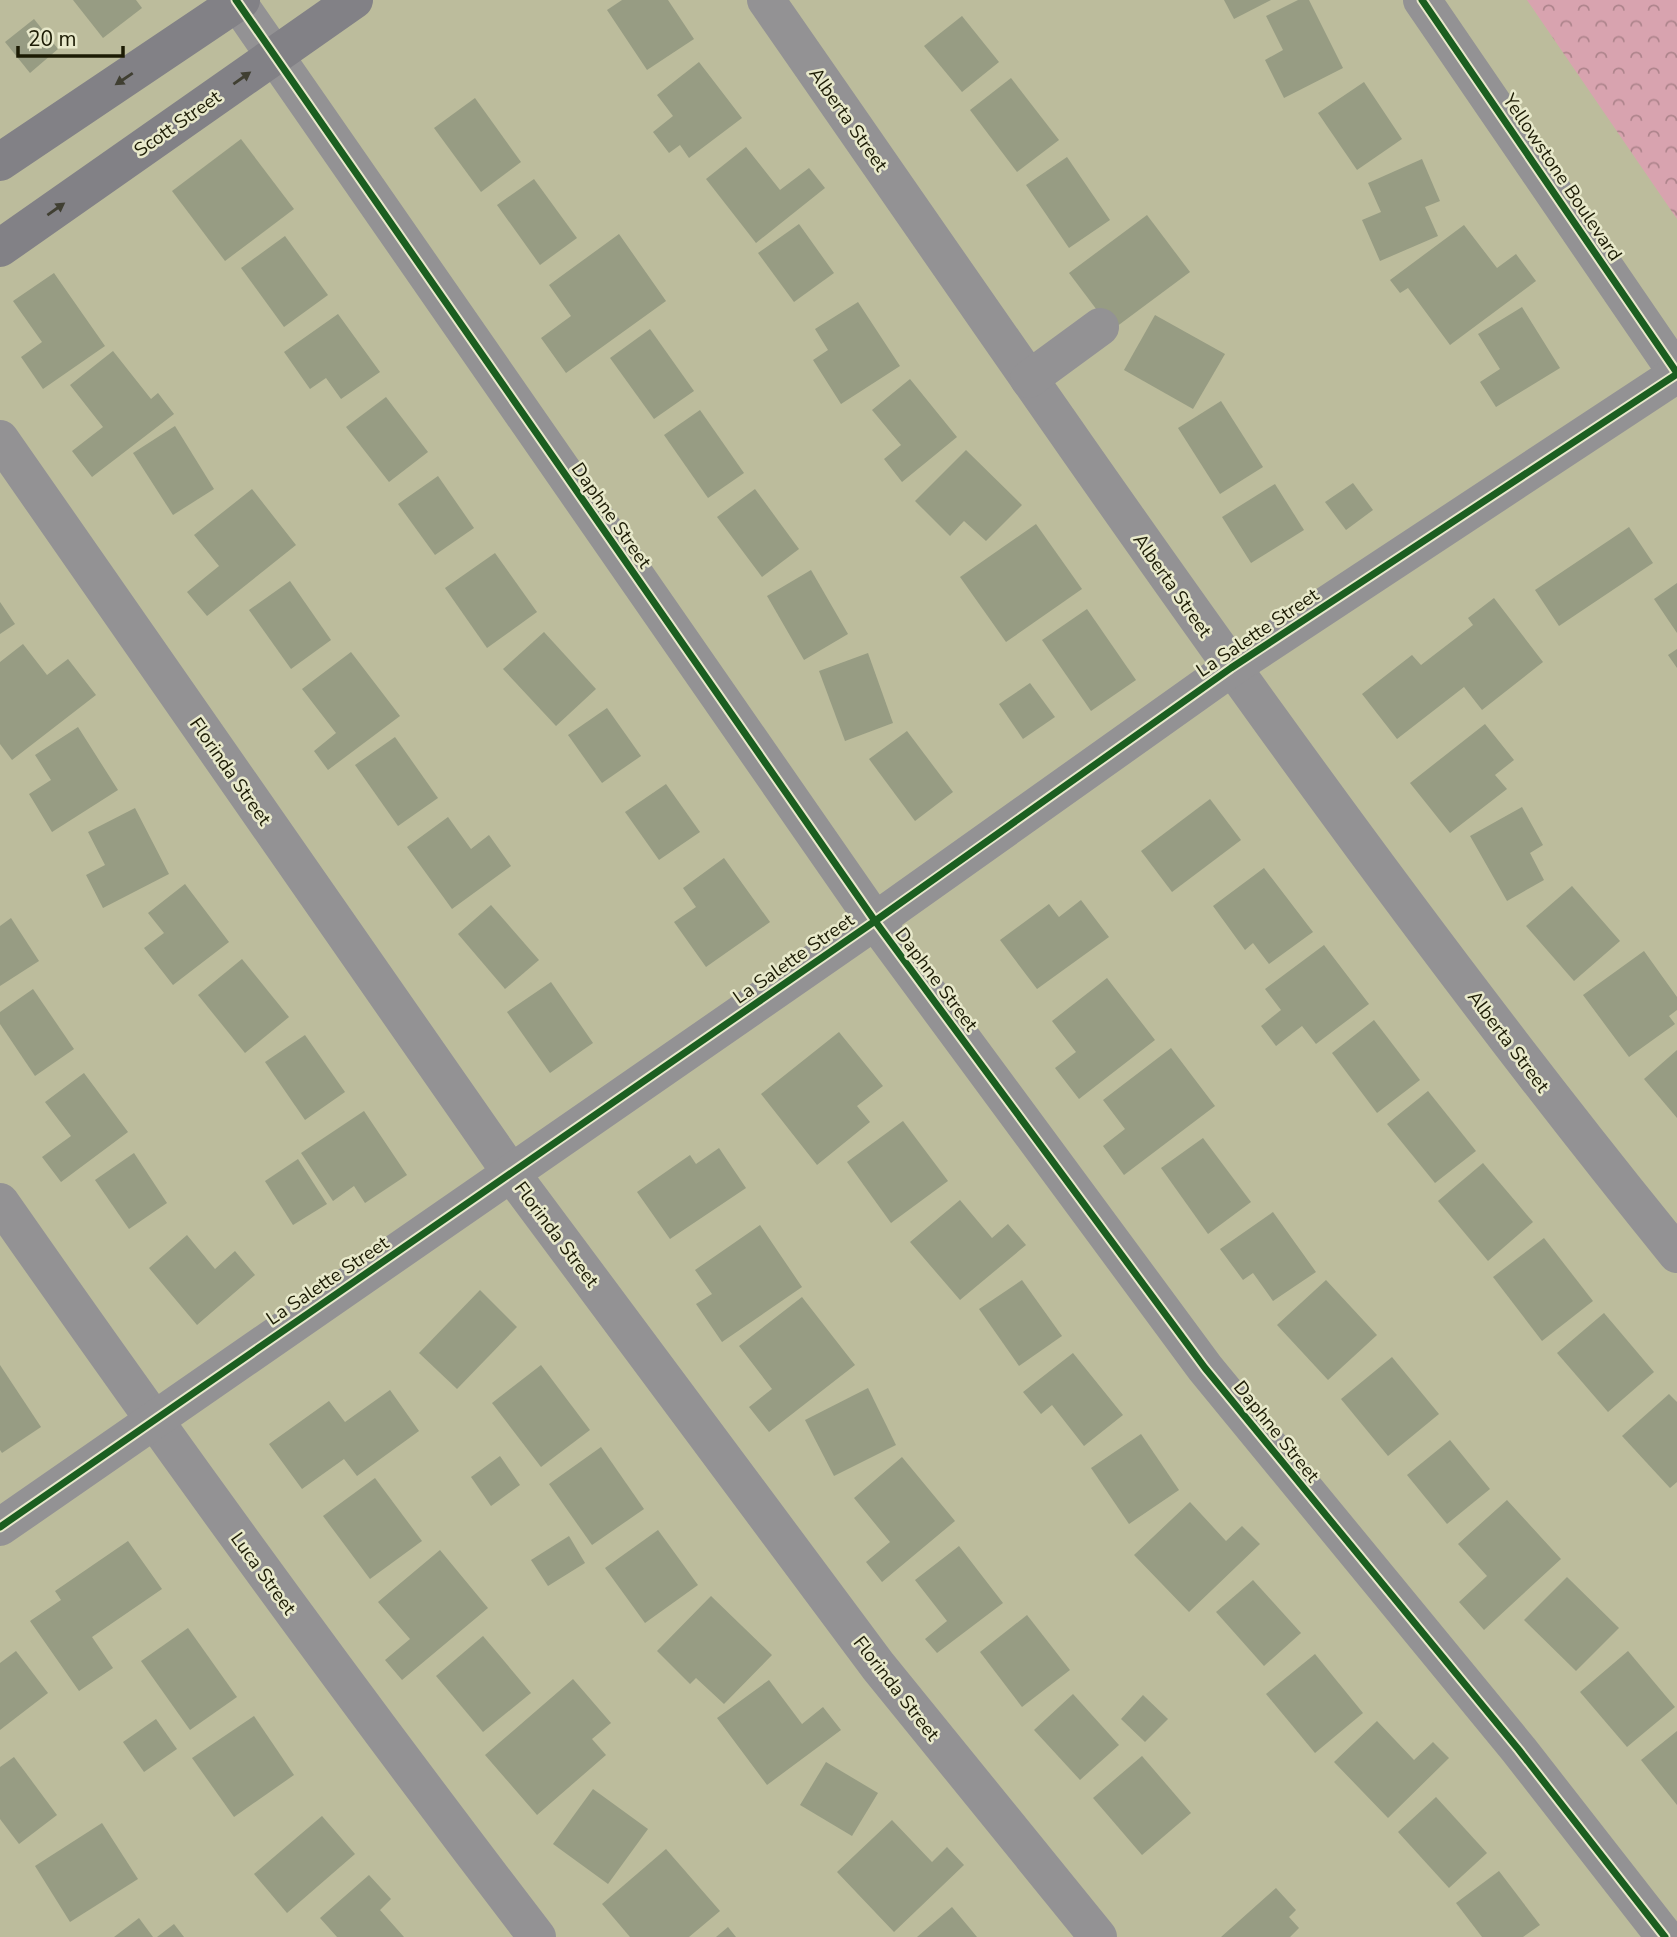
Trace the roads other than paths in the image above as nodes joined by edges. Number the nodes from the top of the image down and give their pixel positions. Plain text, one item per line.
1 (354, 0) edge
2 (766, 0) edge
3 (1423, 0) edge
4 (238, 1) edge
5 (274, 55) junction
6 (0, 162) edge
7 (0, 248) edge
8 (1100, 327) dead end
9 (1677, 373) edge
10 (1029, 379) junction
11 (0, 439) edge
12 (1231, 668) junction
13 (875, 921) junction
14 (511, 1173) junction
15 (0, 1202) edge
16 (1677, 1254) edge
17 (152, 1420) junction
18 (0, 1527) edge
19 (537, 1937) edge
20 (1098, 1937) edge
21 (1665, 1937) edge

1 - 5 main road, Scott Street
2 - 10 street, Alberta Street
3 - 9 street, Yellowstone Boulevard
4 - 5 street, Daphne Street
4 -> 6 main road
7 -> 5 main road, Scott Street
5 - 13 street, Daphne Street
8 - 10 street
9 - 12 street, La Salette Street
10 - 12 street, Alberta Street
11 - 14 street, Florinda Street
12 - 13 street, La Salette Street
12 - 16 street, Alberta Street
13 - 14 street, La Salette Street
13 - 21 street, Daphne Street
14 - 17 street, La Salette Street
14 - 20 street, Florinda Street
15 - 17 street, Luca Street
17 - 18 street, La Salette Street
17 - 19 street, Luca Street

